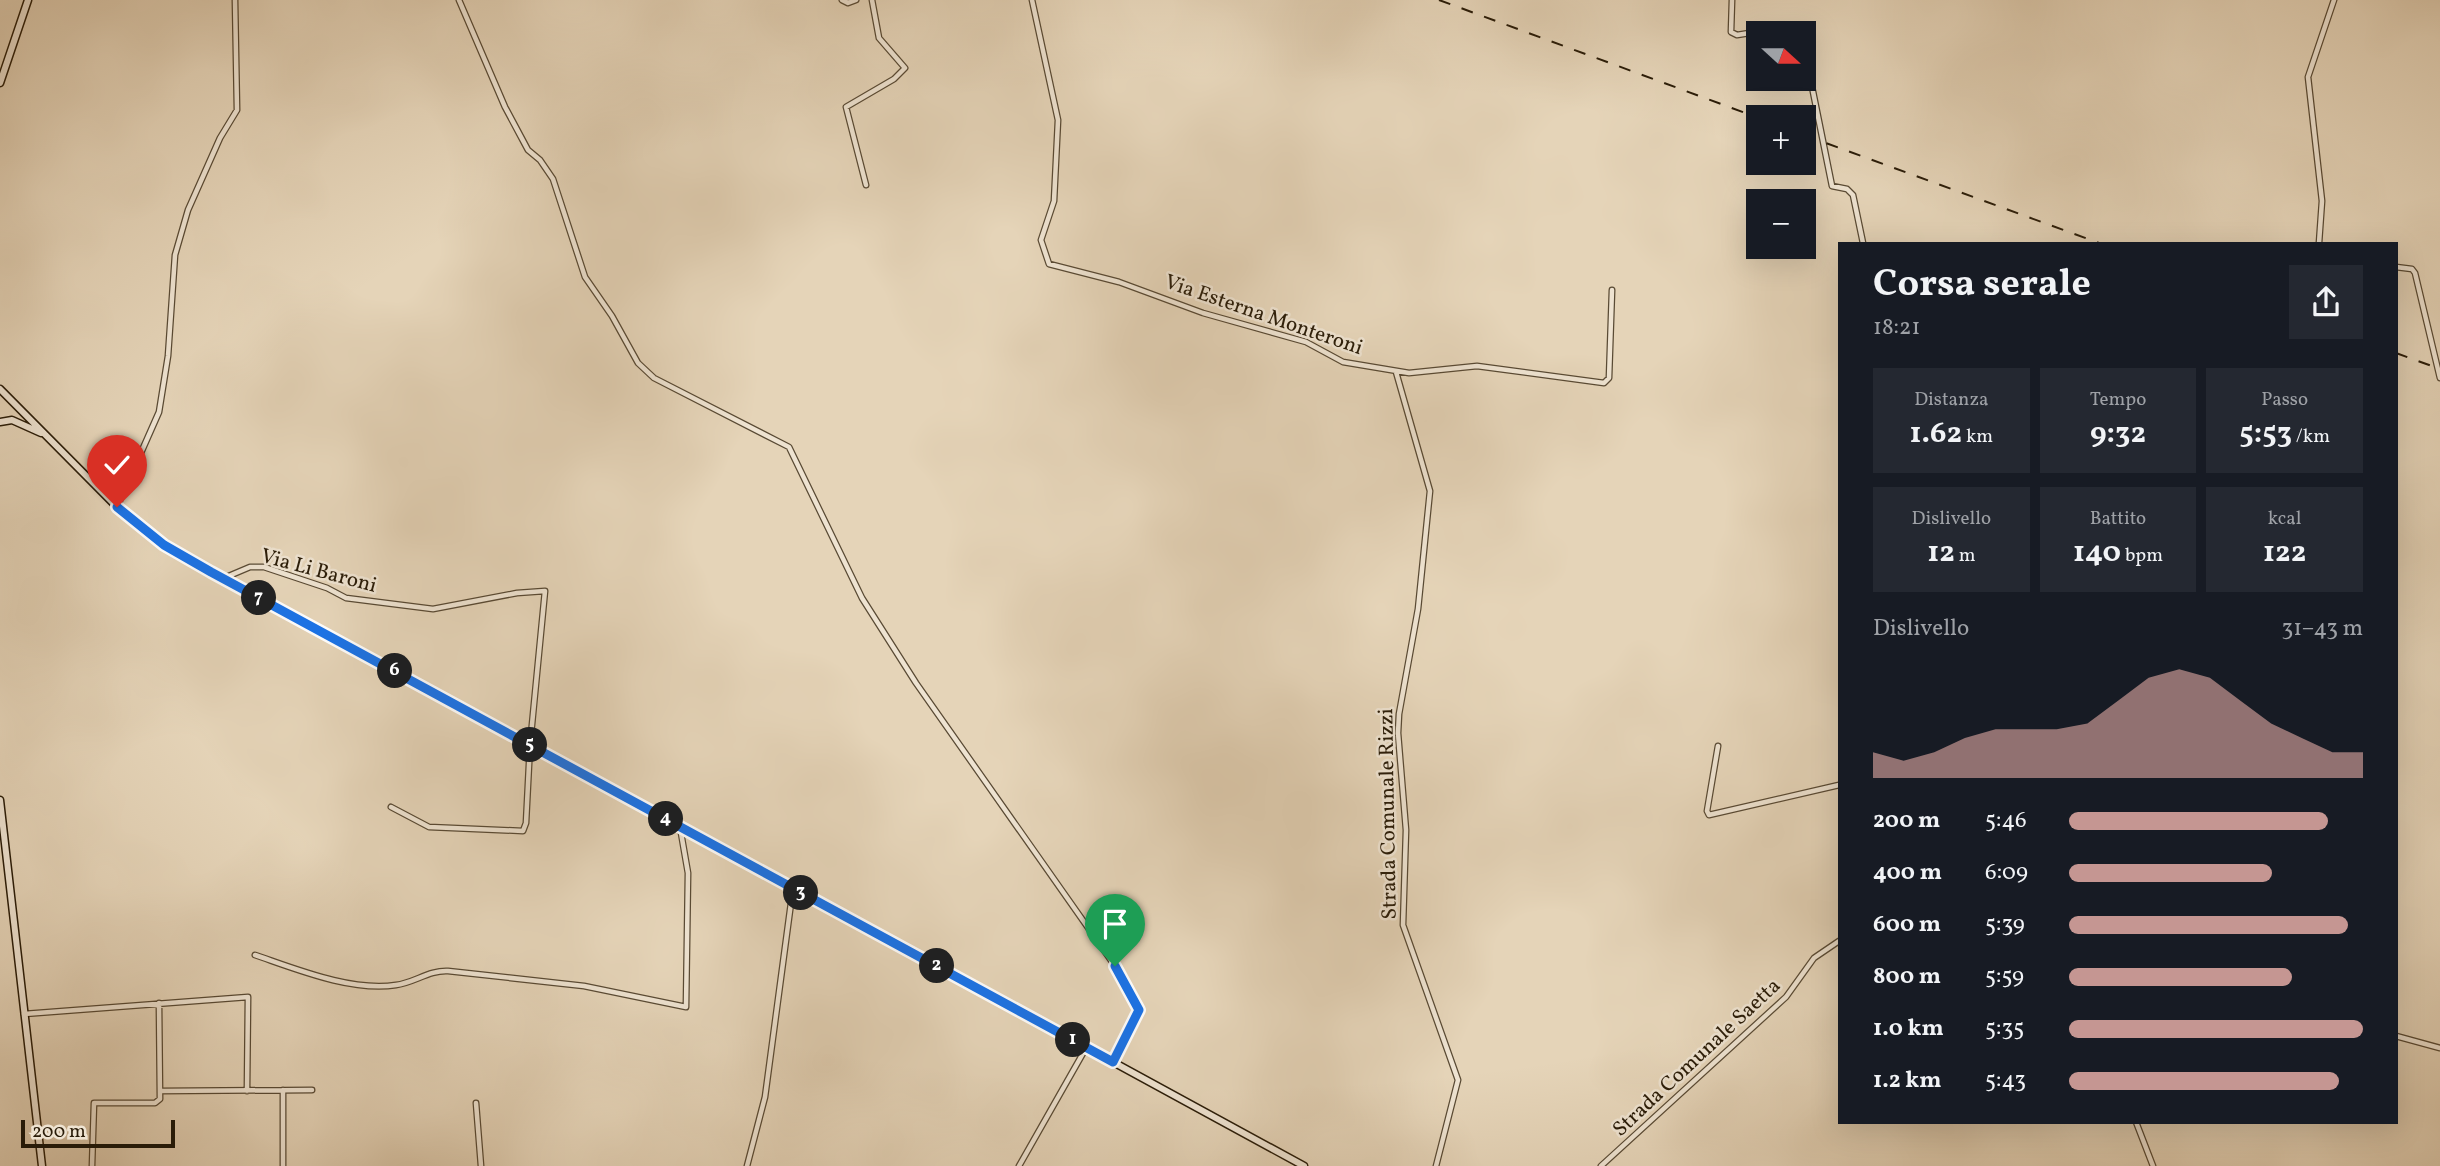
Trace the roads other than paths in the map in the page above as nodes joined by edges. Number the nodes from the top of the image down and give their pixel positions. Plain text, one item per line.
1 (28, 0) edge
2 (235, 0) edge
3 (459, 0) edge
4 (842, 0) edge
5 (856, 0) edge
6 (872, 0) edge
7 (1032, 0) edge
8 (1732, 0) edge
9 (2334, 0) edge
10 (1746, 34) edge
11 (0, 83) edge
12 (1813, 91) edge
13 (866, 185) dead end
14 (1863, 242) edge
15 (2319, 242) edge
16 (2398, 267) edge
17 (1612, 290) dead end
18 (2438, 362) edge
19 (1396, 372) junction
20 (2440, 378) edge
21 (0, 389) edge
22 (20, 410) junction
23 (12, 420) junction
24 (0, 422) edge
25 (44, 434) junction
26 (117, 507) junction
27 (223, 579) junction
28 (530, 745) junction
29 (1718, 746) dead end
30 (1838, 785) edge
31 (0, 800) edge
32 (391, 807) dead end
33 (680, 827) junction
34 (793, 888) junction
35 (1838, 942) edge
36 (255, 955) dead end
37 (159, 1003) junction
38 (24, 1014) junction
39 (2398, 1037) edge
40 (1086, 1048) junction
41 (2440, 1048) edge
42 (1113, 1062) junction
43 (283, 1090) junction
44 (312, 1090) dead end
45 (160, 1091) junction
46 (247, 1091) junction
47 (476, 1103) dead end
48 (2137, 1124) edge
49 (42, 1166) edge
50 (92, 1166) edge
51 (283, 1166) edge
52 (481, 1166) edge
53 (747, 1166) edge
54 (1019, 1166) edge
55 (1304, 1166) edge
56 (1436, 1166) edge
57 (1601, 1166) edge
58 (2153, 1166) edge

1 - 11 street
2 - 26 street
3 - 42 street
4 - 5 street
6 - 13 street
7 - 19 street, Via Esterna Monteroni
8 - 10 street
9 - 15 street
12 - 14 street
16 - 18 street
17 - 19 street, Via Esterna Monteroni
18 - 20 street
19 - 56 street, Strada Comunale Rizzi
21 - 22 street
22 - 23 street
22 - 25 street
23 - 24 street
23 - 25 street
25 - 26 street
26 - 27 street
27 - 28 street
27 - 28 street, Via Li Baroni
28 - 32 street
28 - 33 street
29 - 30 street
31 - 38 street
33 - 34 street
33 - 36 street
34 - 40 street
34 - 53 street
35 - 57 street, Strada Comunale Saetta
37 - 38 street
37 - 45 street
37 - 46 street
38 - 49 street
39 - 41 street
40 - 42 street
40 - 54 street
42 - 55 street
43 - 44 street
43 - 46 street
43 - 51 street
45 - 46 street
45 - 50 street
47 - 52 street
48 - 58 street

